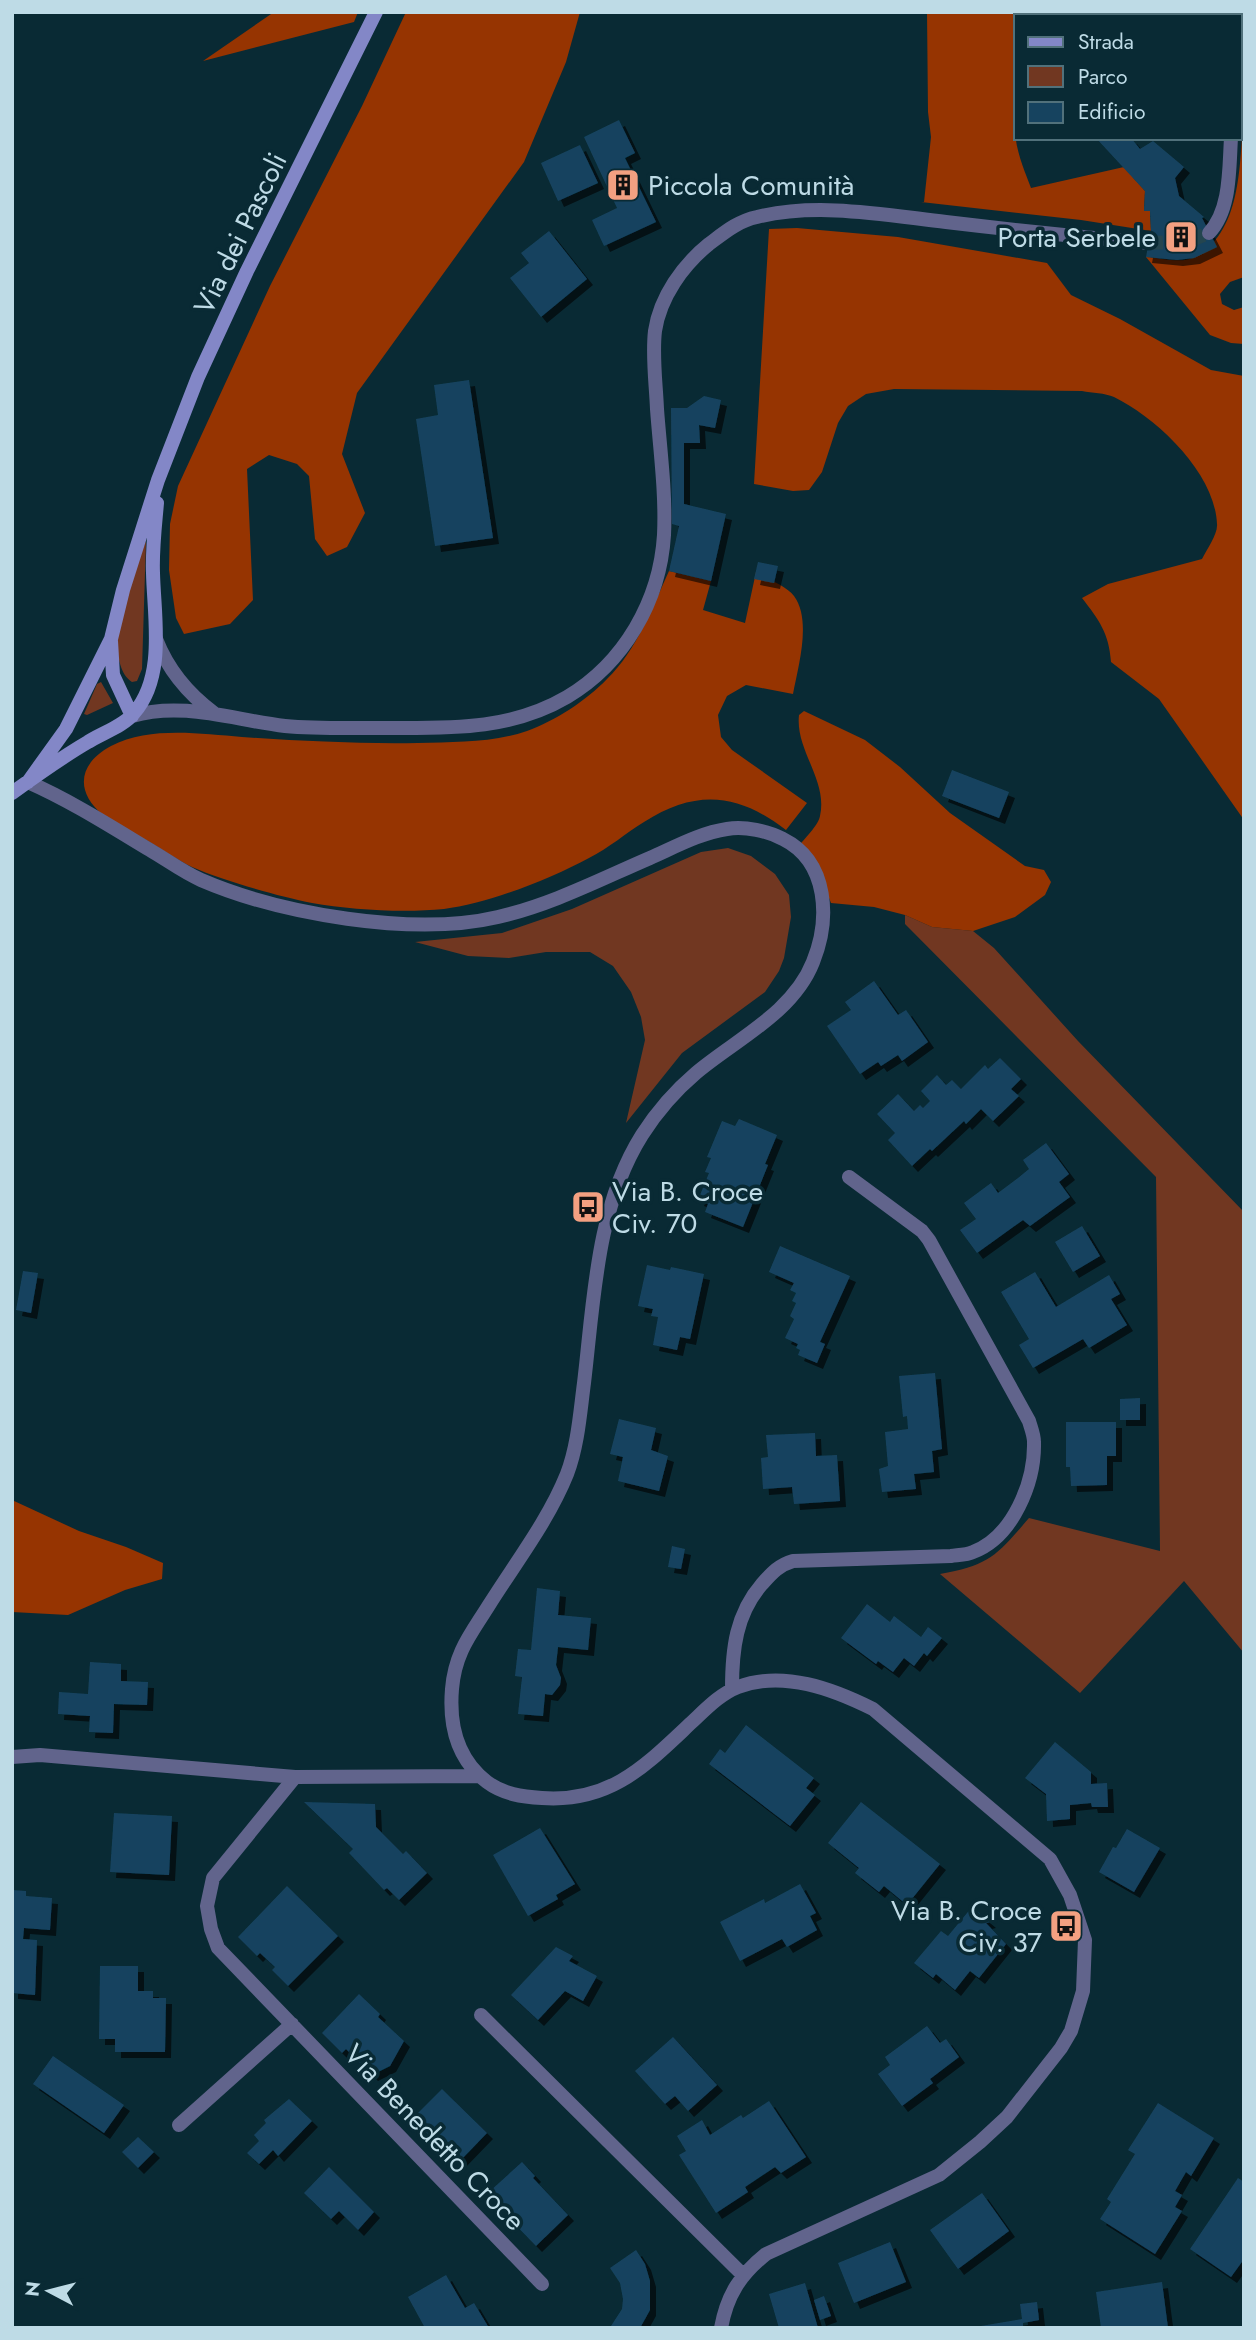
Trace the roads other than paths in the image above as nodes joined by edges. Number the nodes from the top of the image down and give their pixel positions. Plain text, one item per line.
1 (376, 12) edge
2 (1231, 140) edge
3 (1209, 233) dead end
4 (1149, 243) tunnel mouth
5 (158, 480) junction
6 (155, 636) junction
7 (111, 639) junction
8 (215, 713) junction
9 (132, 716) junction
10 (28, 782) junction
11 (12, 793) edge
12 (849, 1177) dead end
13 (732, 1689) junction
14 (12, 1757) edge
15 (479, 1776) junction
16 (295, 1777) junction
17 (481, 2015) dead end
18 (292, 2024) junction
19 (179, 2125) dead end
20 (743, 2275) junction
21 (542, 2284) dead end
22 (721, 2328) edge

1 - 5 street, Via dei Pascoli
2 - 3 street
4 - 8 street
5 - 6 street, Via dei Pascoli
5 - 7 street, Via dei Pascoli
6 - 8 street, Via dei Pascoli
6 - 9 street, Via dei Pascoli
7 - 9 street
7 - 10 street, Via dei Pascoli
8 - 9 street
9 - 10 street
10 - 11 street
10 - 15 street
12 - 13 street
13 - 15 street
13 - 20 street
14 - 16 street
15 - 16 street
16 - 18 street, Via Benedetto Croce
17 - 20 street
18 - 19 street
18 - 21 street, Via Benedetto Croce
20 - 22 street

